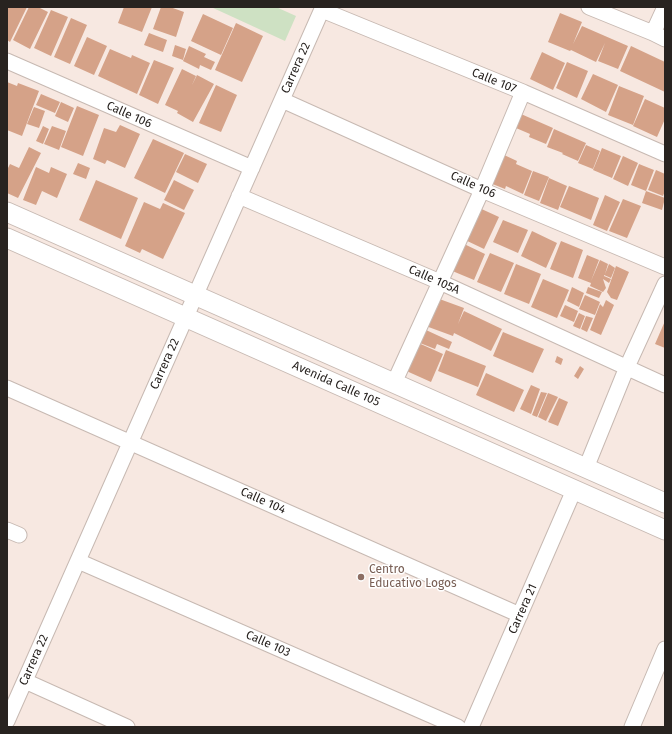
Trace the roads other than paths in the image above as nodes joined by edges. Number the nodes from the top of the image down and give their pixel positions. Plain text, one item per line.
1 (589, 7) edge
2 (665, 7) edge
3 (322, 9) edge
4 (659, 36) edge
5 (7, 61) edge
6 (523, 92) junction
7 (282, 100) junction
8 (665, 154) edge
9 (252, 168) junction
10 (482, 190) junction
11 (239, 196) junction
12 (7, 212) edge
13 (7, 238) edge
14 (665, 266) edge
15 (440, 282) junction
16 (665, 284) edge
17 (196, 295) junction
18 (186, 317) junction
19 (627, 367) junction
20 (394, 383) junction
21 (665, 385) edge
22 (7, 388) edge
23 (130, 442) junction
24 (586, 468) junction
25 (574, 490) junction
26 (665, 503) edge
27 (665, 530) edge
28 (78, 561) junction
29 (520, 615) junction
30 (665, 649) edge
31 (25, 681) junction
32 (7, 721) edge
33 (127, 727) edge
34 (458, 727) edge
35 (471, 727) edge
36 (632, 727) edge

1 - 4 street
2 - 4 street
3 - 6 street, Calle 107
3 - 7 street, Carrera 22
5 - 9 street, Calle 106
6 - 8 street, Calle 107
6 - 10 street
7 - 9 street, Carrera 22
7 - 10 street, Calle 106
9 - 11 street, Carrera 22
10 - 14 street, Calle 106
10 - 15 street
11 - 15 street, Calle 105A
11 - 17 street, Carrera 22
12 - 17 main road, Avenida Calle 105
13 - 18 main road, Avenida Calle 105
15 - 19 street, Calle 105A
15 - 20 street
16 - 19 street
17 - 18 street, Carrera 22
17 - 20 main road, Avenida Calle 105
18 - 23 street, Carrera 22
18 - 25 main road, Avenida Calle 105
19 - 21 street, Calle 105A
19 - 24 street
20 - 24 main road, Avenida Calle 105
22 - 23 street, Calle 104
23 - 28 street, Carrera 22
23 - 29 street, Calle 104
24 - 26 main road, Avenida Calle 105
25 - 27 main road, Avenida Calle 105
25 - 29 street, Carrera 21
28 - 31 street, Carrera 22
28 - 34 street, Calle 103
29 - 35 street, Carrera 21
30 - 36 street
31 - 32 street, Carrera 22
31 - 33 street

